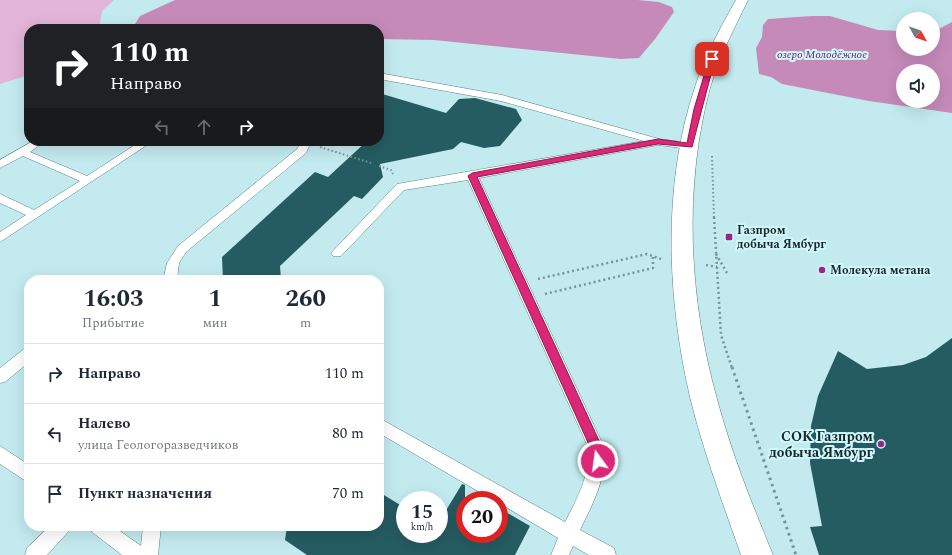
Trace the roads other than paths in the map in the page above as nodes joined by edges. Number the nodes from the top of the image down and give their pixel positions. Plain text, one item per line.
1 (742, 0) edge
2 (384, 77) edge
3 (658, 142) junction
4 (32, 146) edge
5 (140, 146) edge
6 (304, 146) edge
7 (690, 146) junction
8 (22, 152) junction
9 (0, 164) edge
10 (472, 176) junction
11 (88, 180) junction
12 (0, 198) edge
13 (35, 215) junction
14 (0, 238) edge
15 (336, 253) dead end
16 (170, 275) edge
17 (24, 357) edge
18 (0, 377) edge
19 (384, 428) edge
20 (0, 454) edge
21 (24, 471) edge
22 (57, 531) edge
23 (105, 531) edge
24 (151, 531) edge
25 (569, 534) junction
26 (34, 555) edge
27 (137, 555) edge
28 (149, 555) edge
29 (560, 555) edge
30 (607, 555) edge
31 (757, 555) edge

1 - 7 street
2 - 3 lane
3 - 7 lane
3 - 10 lane
4 - 8 lane
5 - 11 lane
6 - 16 lane
7 - 31 street
8 - 9 lane
8 - 11 lane
10 - 15 lane
10 - 25 lane
11 - 13 lane
12 - 13 lane
13 - 14 lane
17 - 18 lane
19 - 25 lane
20 - 21 lane
22 - 26 lane
23 - 27 lane
24 - 28 lane
25 - 29 lane
25 - 30 lane

